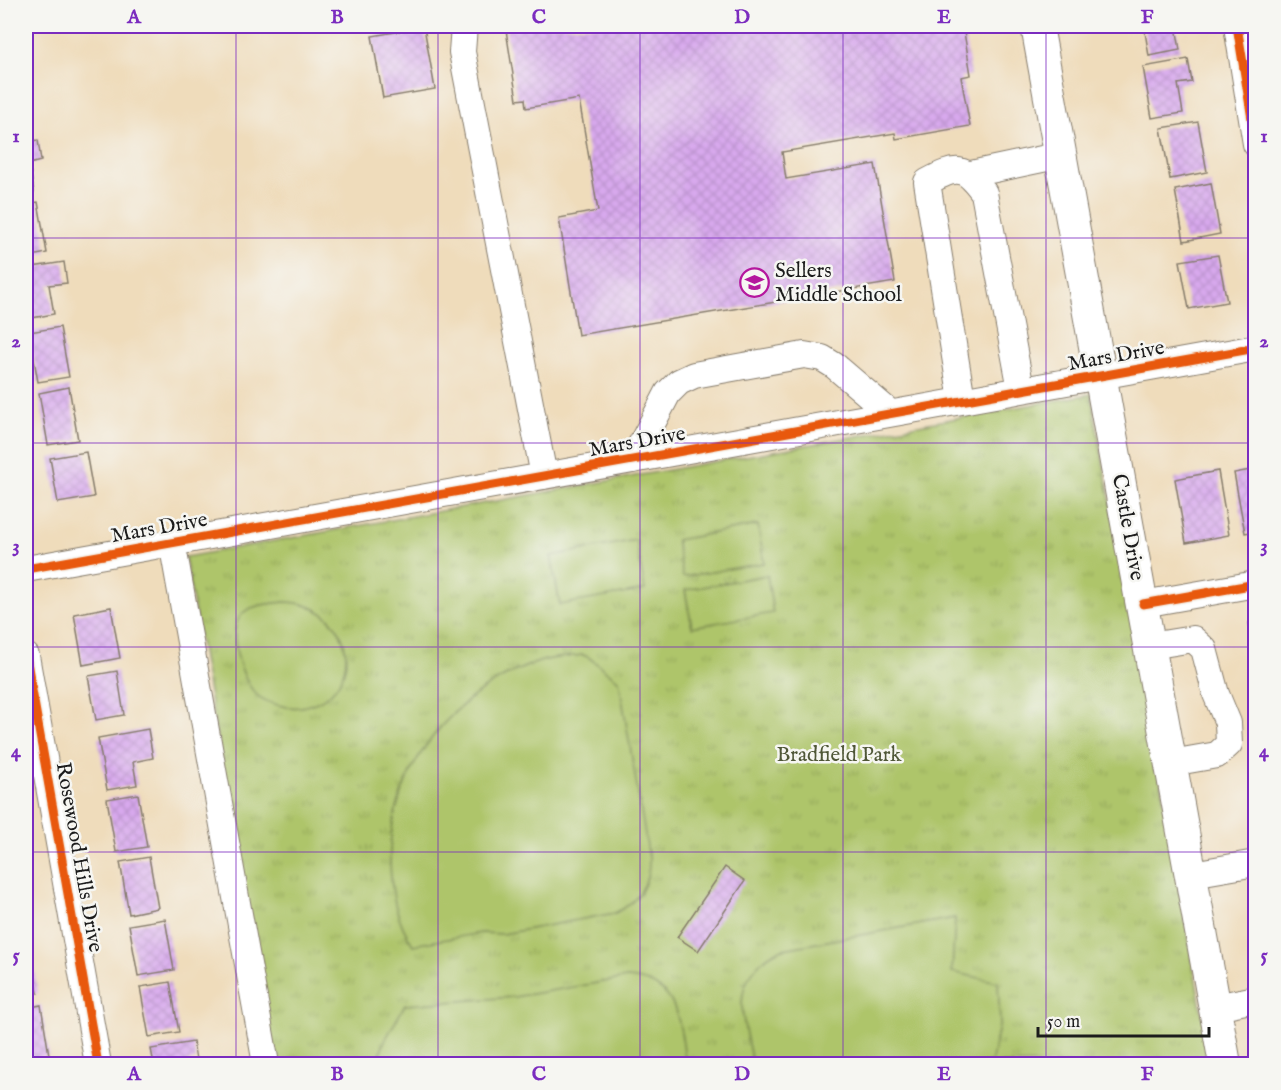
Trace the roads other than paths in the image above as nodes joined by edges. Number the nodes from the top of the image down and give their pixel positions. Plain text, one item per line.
1 (464, 26) edge
2 (1037, 26) edge
3 (1237, 26) edge
4 (1256, 144) edge
5 (1061, 155) junction
6 (971, 174) junction
7 (1256, 348) edge
8 (1101, 375) junction
9 (1021, 390) junction
10 (962, 400) junction
11 (890, 413) junction
12 (633, 460) junction
13 (544, 476) junction
14 (172, 542) junction
15 (26, 569) edge
16 (1256, 584) edge
17 (1143, 603) junction
18 (1150, 646) junction
19 (26, 656) edge
20 (1172, 763) junction
21 (1256, 863) edge
22 (1192, 874) junction
23 (1256, 999) edge
24 (1215, 1007) junction
25 (98, 1065) edge
26 (266, 1065) edge
27 (1225, 1065) edge

1 - 13 street
2 - 5 main road, Castle Drive
3 - 4 street
5 - 6 street
5 - 8 main road, Castle Drive
6 - 9 street
6 - 10 street
7 - 8 street, Mars Drive
8 - 9 street, Mars Drive
8 - 17 main road, Castle Drive
9 - 10 street, Mars Drive
10 - 11 street, Mars Drive
11 - 12 street, Mars Drive
11 - 12 street
12 - 13 street, Mars Drive
13 - 14 street, Mars Drive
14 - 15 street, Mars Drive
14 - 26 street
16 - 17 street
17 - 18 main road, Castle Drive
18 - 20 main road, Castle Drive
18 - 20 street
19 - 25 street, Rosewood Hills Drive
20 - 22 main road, Castle Drive
21 - 22 street
22 - 24 main road, Castle Drive
23 - 24 street
24 - 27 main road, Castle Drive

